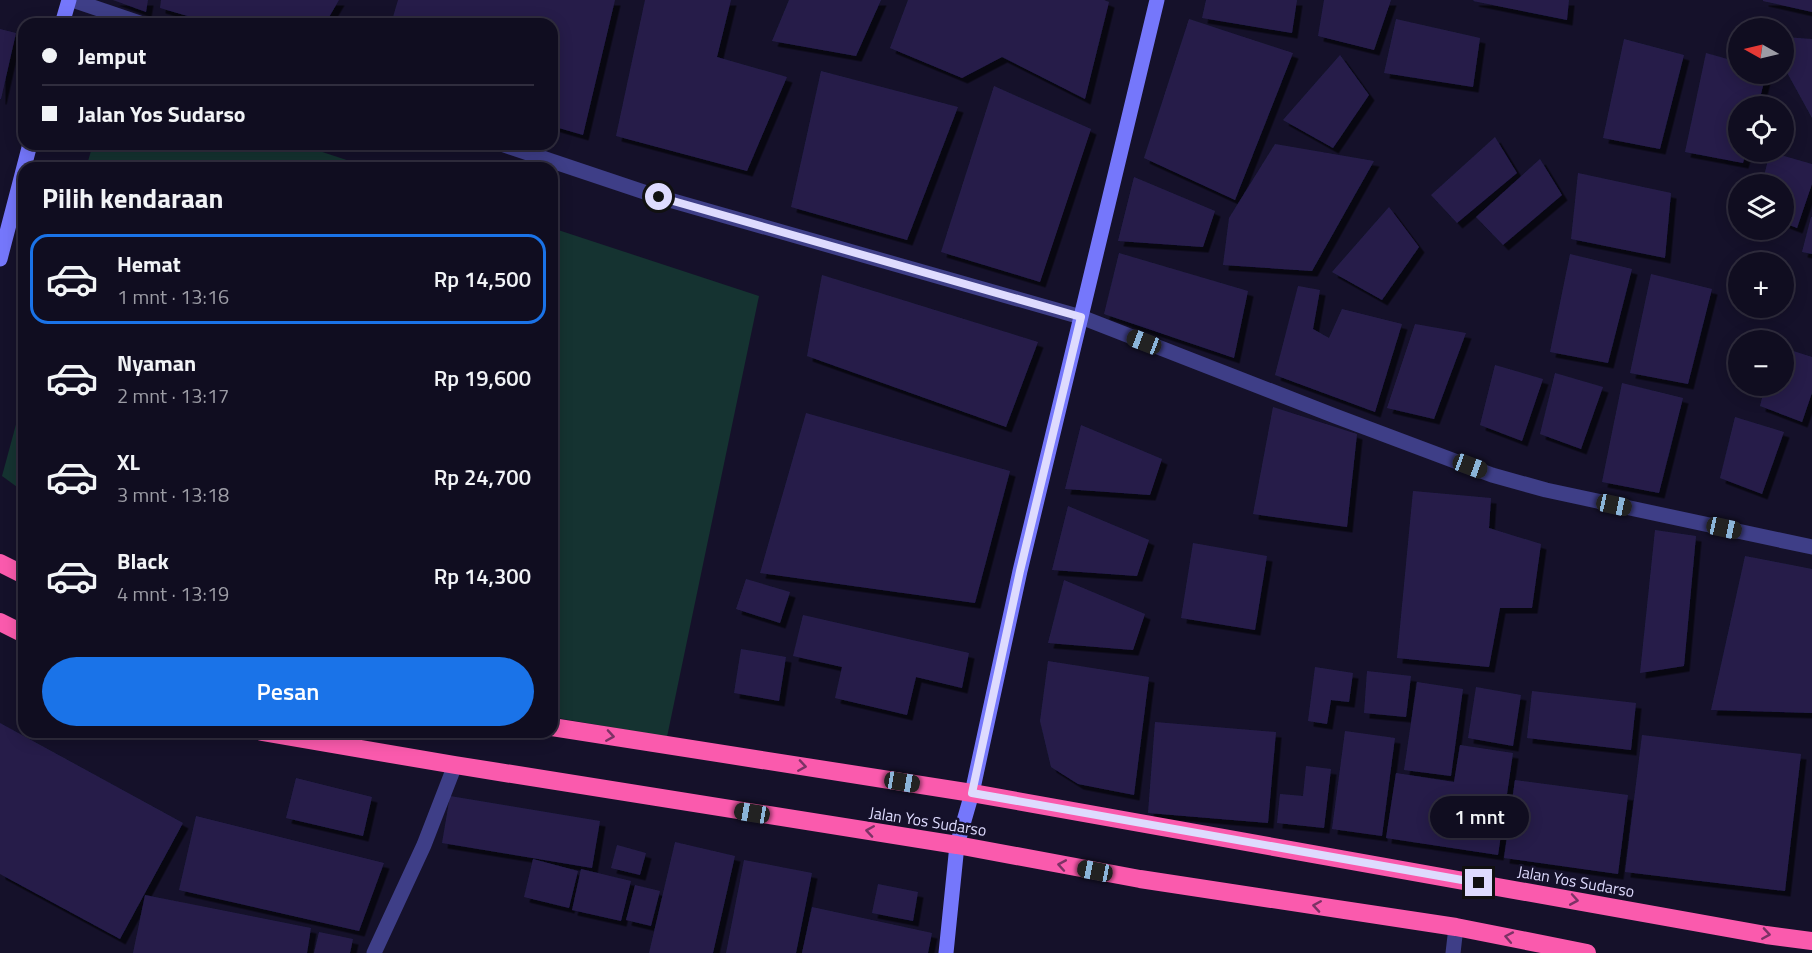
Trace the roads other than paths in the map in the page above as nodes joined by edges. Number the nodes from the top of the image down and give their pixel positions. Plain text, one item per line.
1 (70, 0) edge
2 (1157, 0) edge
3 (64, 18) edge
4 (125, 18) edge
5 (519, 150) edge
6 (555, 162) edge
7 (558, 163) edge
8 (18, 190) edge
9 (0, 259) edge
10 (1081, 317) junction
11 (1812, 547) edge
12 (0, 563) edge
13 (18, 572) edge
14 (0, 622) edge
15 (18, 631) edge
16 (558, 728) edge
17 (297, 738) edge
18 (455, 765) junction
19 (972, 793) junction
20 (957, 845) junction
21 (1456, 927) junction
22 (1812, 940) edge
23 (374, 953) edge
24 (946, 953) edge
25 (1453, 953) edge
26 (1587, 953) edge

1 - 3 street
1 - 4 street
2 - 10 street
5 - 6 street
7 - 10 street
8 - 9 street
10 - 11 street
10 - 19 street
12 - 13 highway
14 - 15 highway
16 -> 19 highway, Jalan Yos Sudarso
17 - 18 highway, Jalan Yos Sudarso
20 -> 18 highway, Jalan Yos Sudarso
18 - 23 street
19 - 20 street
19 -> 22 highway, Jalan Yos Sudarso
21 -> 20 highway, Jalan Yos Sudarso
20 - 24 street
21 - 25 street
26 -> 21 highway, Jalan Yos Sudarso

